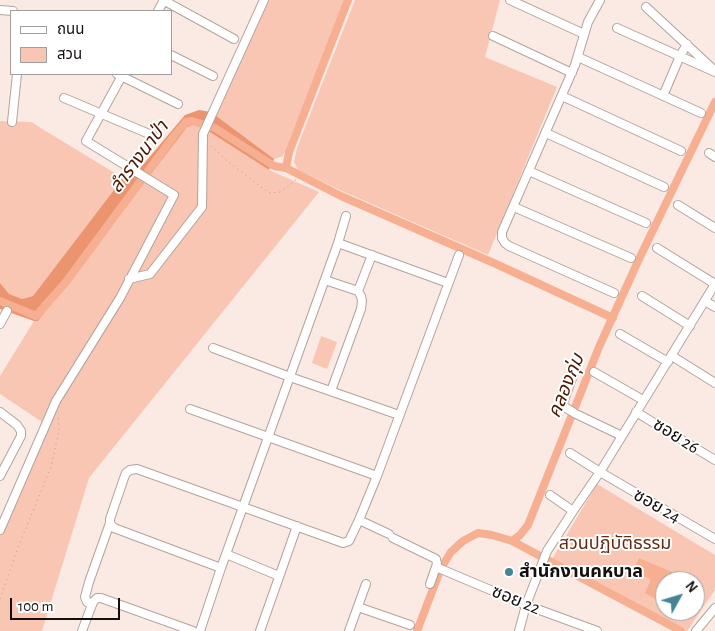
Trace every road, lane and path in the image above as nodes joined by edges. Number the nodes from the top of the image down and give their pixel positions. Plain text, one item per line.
1 (163, 0) edge
2 (264, 0) edge
3 (510, 0) edge
4 (600, 0) edge
5 (646, 7) dead end
6 (617, 28) dead end
7 (584, 34) junction
8 (493, 36) dead end
9 (234, 39) dead end
10 (687, 44) junction
11 (172, 56) edge
12 (680, 56) junction
13 (578, 57) junction
14 (715, 72) edge
15 (572, 73) junction
16 (16, 75) edge
17 (120, 75) edge
18 (213, 76) dead end
19 (562, 96) junction
20 (663, 96) junction
21 (64, 98) dead end
22 (178, 104) dead end
23 (702, 113) dead end
24 (101, 114) junction
25 (12, 122) dead end
26 (546, 133) junction
27 (154, 136) dead end
28 (203, 136) junction
29 (681, 151) dead end
30 (529, 171) junction
31 (299, 177) dead end
32 (664, 187) dead end
33 (678, 205) dead end
34 (514, 206) junction
35 (346, 216) dead end
36 (646, 223) dead end
37 (715, 228) edge
38 (338, 243) junction
39 (657, 248) dead end
40 (459, 254) dead end
41 (372, 255) junction
42 (631, 258) dead end
43 (129, 279) junction
44 (324, 280) junction
45 (448, 283) junction
46 (715, 284) edge
47 (358, 292) junction
48 (614, 293) dead end
49 (642, 296) dead end
50 (705, 301) junction
51 (715, 307) edge
52 (7, 311) dead end
53 (0, 324) edge
54 (690, 326) junction
55 (620, 334) dead end
56 (213, 348) dead end
57 (670, 359) junction
58 (594, 372) dead end
59 (574, 373) dead end
60 (290, 377) junction
61 (715, 383) edge
62 (331, 391) junction
63 (643, 400) junction
64 (56, 401) junction
65 (190, 409) dead end
66 (636, 412) junction
67 (1, 414) edge
68 (399, 415) junction
69 (622, 436) junction
70 (268, 437) junction
71 (570, 453) dead end
72 (715, 460) edge
73 (600, 472) junction
74 (0, 476) edge
75 (376, 476) junction
76 (550, 495) dead end
77 (244, 507) junction
78 (572, 511) junction
79 (359, 520) junction
80 (110, 523) junction
81 (296, 526) junction
82 (0, 530) edge
83 (715, 539) edge
84 (226, 554) junction
85 (221, 568) junction
86 (439, 568) junction
87 (279, 576) junction
88 (366, 584) dead end
89 (430, 584) dead end
90 (0, 599) edge
91 (92, 604) junction
92 (526, 605) junction
93 (358, 606) junction
94 (715, 608) edge
95 (410, 625) dead end
96 (82, 631) edge
97 (193, 631) edge
98 (200, 631) edge
99 (260, 631) edge
100 (349, 631) edge
101 (519, 631) edge
102 (597, 631) edge
103 (696, 631) edge

1 - 9 street
2 - 28 street
3 - 7 street
4 - 7 street
5 - 10 street
6 - 12 street
7 - 13 street
8 - 15 street
10 - 12 street
10 - 14 street
11 - 18 street
12 - 14 street
12 - 20 street
13 - 15 street
13 - 20 street
15 - 19 street
16 - 25 street
17 - 22 street
17 - 24 street
19 - 26 street
19 - 29 street
20 - 23 street
21 - 24 street
24 - 27 street
24 - 43 street
26 - 30 street
26 - 32 street
28 - 31 path
28 - 43 street
30 - 34 street
30 - 36 street
33 - 37 street
34 - 42 street
34 - 48 street
35 - 38 street
38 - 41 street
38 - 44 street
39 - 46 street
40 - 45 street
41 - 45 street
41 - 47 street
43 - 64 street
44 - 47 street
44 - 60 street
45 - 68 street
46 - 50 street
47 - 62 street
49 - 54 street
50 - 51 street
50 - 54 street
52 - 53 street
54 - 57 street
55 - 57 street
56 - 60 street
57 - 61 street
57 - 63 street
58 - 63 street
59 - 69 street
60 - 62 street
60 - 70 street
62 - 68 street
63 - 66 street
64 - 82 street
64 - 90 path
65 - 70 street
66 - 69 street
66 - 72 street, ซอย 26
67 - 74 street
68 - 75 street
69 - 73 street
70 - 75 street
70 - 77 street
71 - 73 street, ซอย 24
73 - 78 street
73 - 83 street, ซอย 24
75 - 79 street
76 - 78 street
77 - 80 street
77 - 81 street
77 - 84 street
78 - 92 street
79 - 81 street
79 - 86 street
80 - 85 street
80 - 91 street
81 - 87 street
84 - 85 street
84 - 87 street
85 - 98 street
86 - 89 street
86 - 92 street, ซอย 22
87 - 99 street
88 - 93 street
91 - 96 street
91 - 97 street
92 - 101 street
92 - 102 street, ซอย 22
93 - 95 street
93 - 100 street
94 - 103 street

